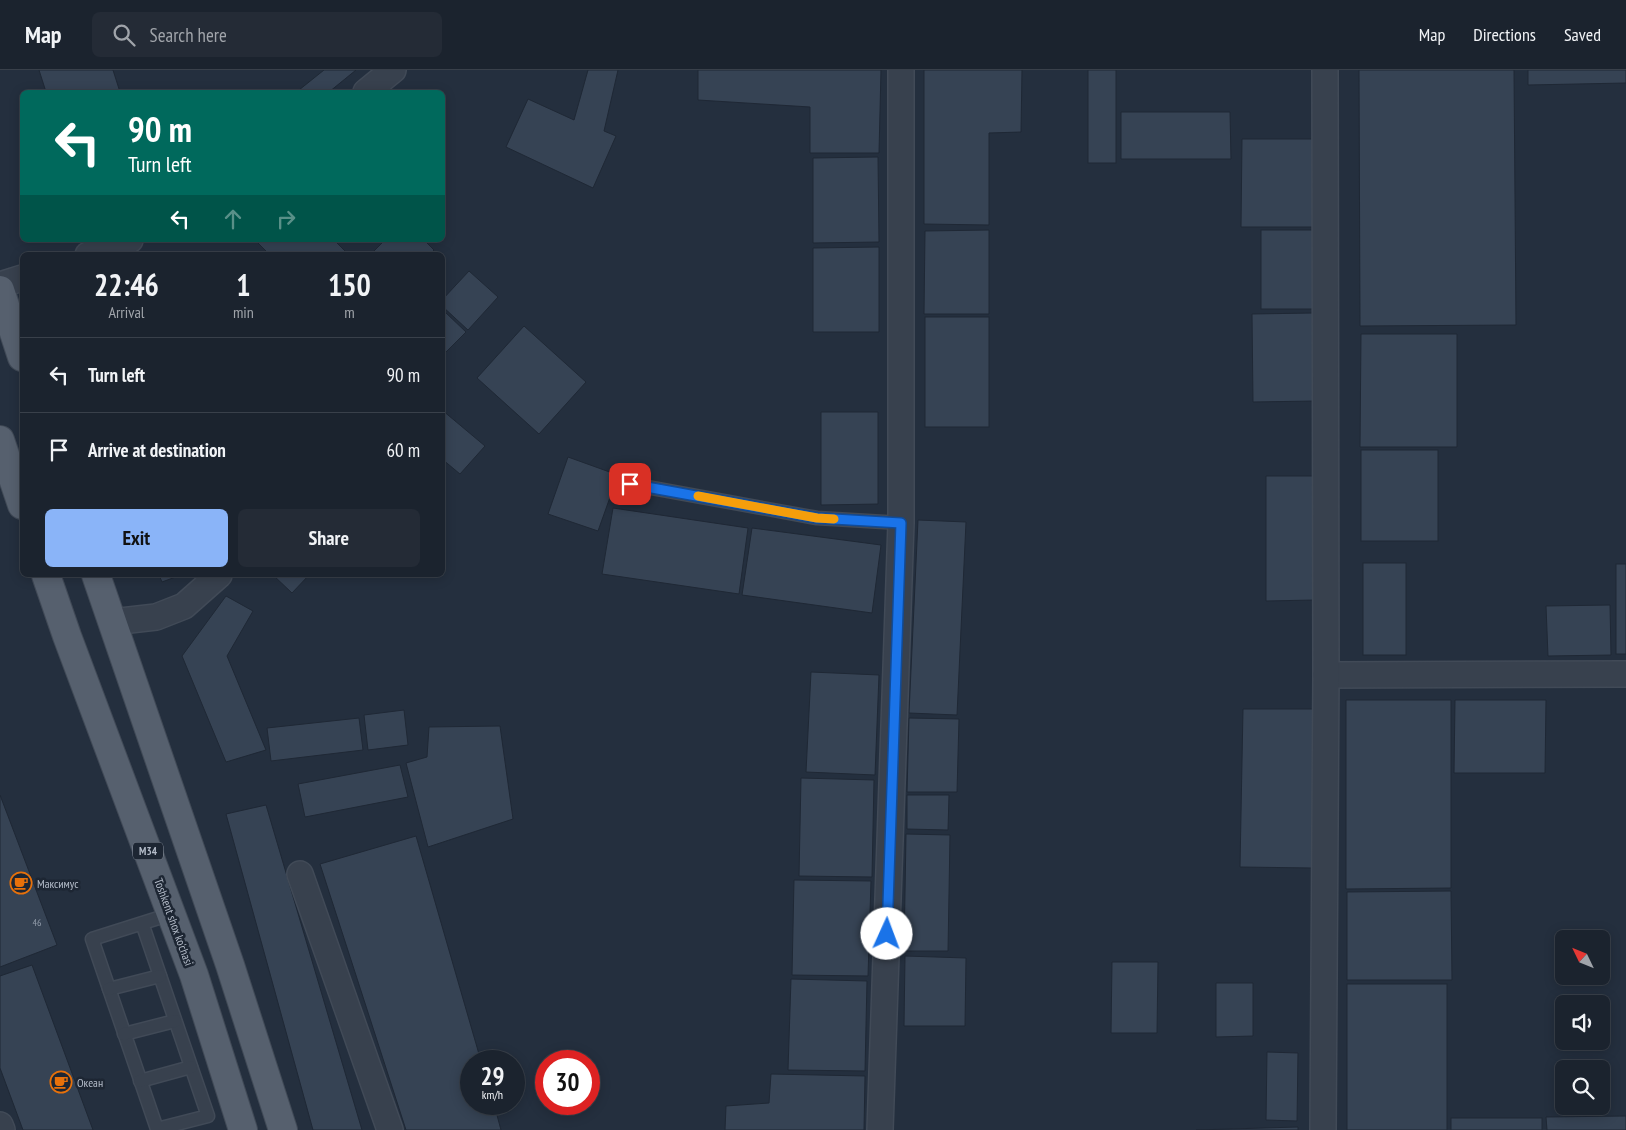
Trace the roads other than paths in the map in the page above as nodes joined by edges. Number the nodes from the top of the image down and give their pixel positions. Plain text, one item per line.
1 (393, 70) edge
2 (901, 70) edge
3 (1325, 70) edge
4 (368, 90) edge
5 (124, 242) edge
6 (96, 252) edge
7 (20, 279) edge
8 (0, 285) edge
9 (0, 290) edge
10 (20, 351) edge
11 (0, 440) edge
12 (630, 484) dead end
13 (20, 499) edge
14 (901, 523) junction
15 (47, 577) edge
16 (97, 577) edge
17 (217, 577) edge
18 (112, 622) junction
19 (1326, 674) junction
20 (1626, 674) edge
21 (300, 874) dead end
22 (171, 914) junction
23 (142, 923) junction
24 (160, 976) junction
25 (109, 989) junction
26 (176, 1021) junction
27 (124, 1034) junction
28 (191, 1068) junction
29 (140, 1082) junction
30 (0, 1125) edge
31 (2, 1130) edge
32 (243, 1130) edge
33 (283, 1130) edge
34 (390, 1130) edge
35 (880, 1130) edge
36 (1323, 1130) edge

1 - 4 street
2 - 14 street
3 - 19 street
5 - 6 street
7 - 8 street
9 - 10 main road
11 - 13 main road
12 - 14 lane
14 - 35 street
15 - 22 main road, Toshkent shox ko'chasi / M34
16 - 18 main road
17 - 18 street
18 - 33 main road
19 - 20 street
19 - 36 street
21 - 34 street
22 - 23 lane
22 - 32 main road, Toshkent shox ko'chasi / M34
23 - 24 lane
23 - 25 lane
24 - 25 lane
24 - 26 lane
25 - 27 lane
26 - 27 lane
26 - 28 lane
27 - 29 lane
28 - 29 lane
28 - 29 lane
30 - 31 street

